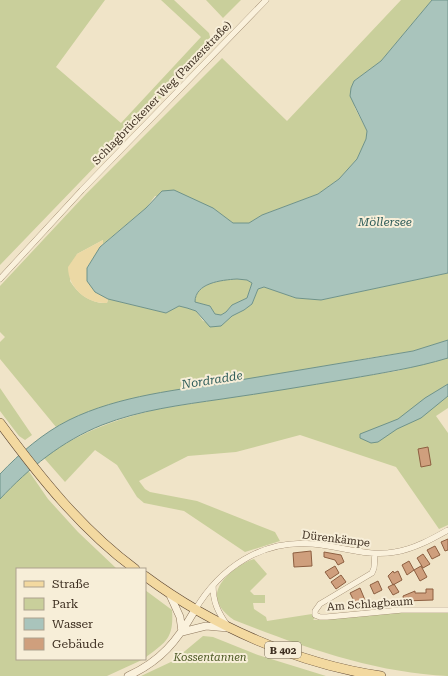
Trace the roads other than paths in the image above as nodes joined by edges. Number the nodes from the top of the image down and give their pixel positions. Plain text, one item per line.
1 (266, 0) edge
2 (0, 279) edge
3 (0, 423) edge
4 (448, 530) edge
5 (375, 554) junction
6 (134, 568) edge
7 (146, 577) edge
8 (213, 586) junction
9 (170, 595) junction
10 (195, 610) junction
11 (448, 610) edge
12 (230, 628) junction
13 (182, 632) junction
14 (128, 676) edge
15 (381, 676) edge

1 - 2 street, Schlagbrückener Weg (Panzerstraße)
3 - 6 main road
4 - 5 street, Dürenkämpe
5 - 8 street, Dürenkämpe
5 - 11 street, Am Schlagbaum
7 - 9 main road, B 402
8 - 10 street, Dürenkämpe
8 - 12 street
9 - 10 main road, B 402
9 - 13 street
10 - 12 main road, B 402
10 - 13 street
12 - 13 street
12 - 15 main road, B 402
13 - 14 street

